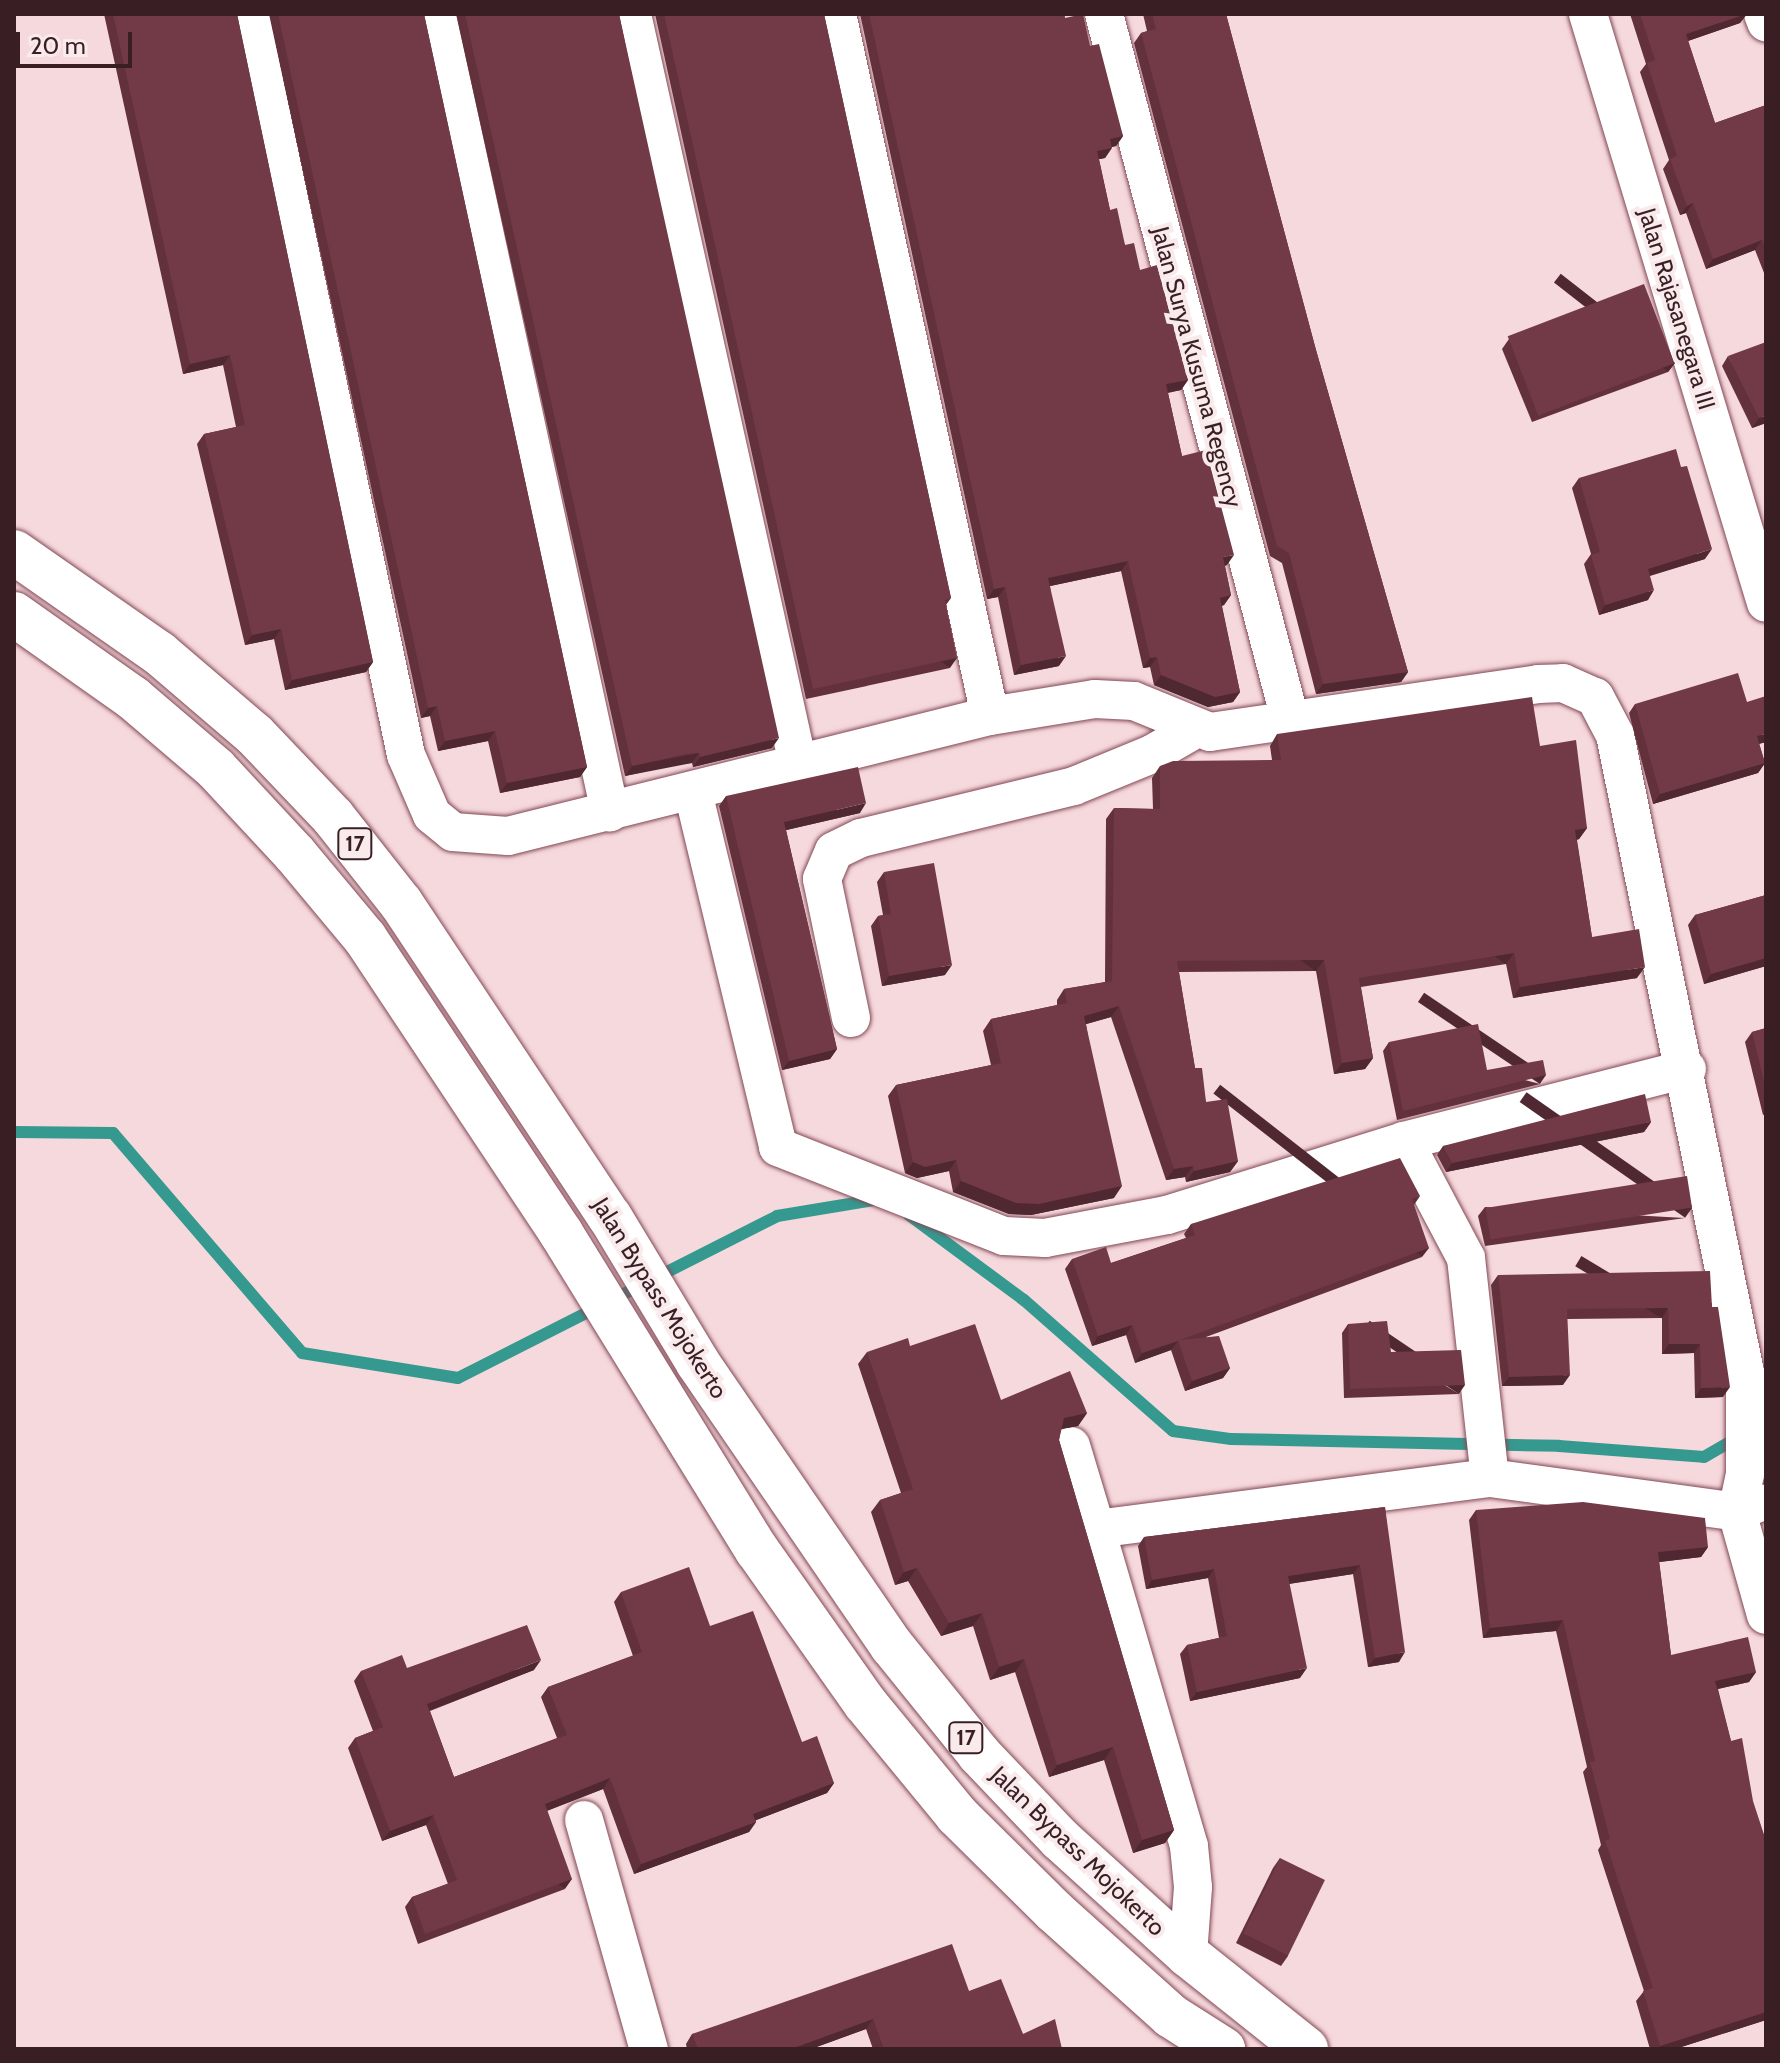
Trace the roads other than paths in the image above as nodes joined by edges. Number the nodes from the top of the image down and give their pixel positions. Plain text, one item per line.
1 (250, 14) edge
2 (437, 14) edge
3 (632, 14) edge
4 (837, 14) edge
5 (1104, 14) edge
6 (1588, 14) edge
7 (1763, 14) edge
8 (1766, 22) edge
9 (1758, 547) edge
10 (14, 552) edge
11 (1766, 603) edge
12 (14, 614) edge
13 (990, 716) junction
14 (1290, 719) junction
15 (1197, 728) junction
16 (798, 764) junction
17 (693, 792) junction
18 (610, 812) junction
19 (851, 1018) dead end
20 (1687, 1069) junction
21 (1404, 1141) junction
22 (1756, 1363) edge
23 (1071, 1446) dead end
24 (1489, 1470) junction
25 (1750, 1496) edge
26 (1096, 1529) junction
27 (1766, 1615) edge
28 (584, 1820) dead end
29 (1188, 1955) junction
30 (1176, 2032) edge
31 (649, 2049) edge
32 (1223, 2049) edge
33 (1306, 2049) edge

1 - 18 street
2 - 18 street
3 - 16 street
4 - 13 street
5 - 14 street, Jalan Surya Kusuma Regency
6 - 9 street, Jalan Rajasanegara III
7 - 8 street
9 - 11 street, Jalan Rajasanegara III
10 - 29 highway, Jalan Bypass Mojokerto / 17
12 - 30 highway, Jalan Bypass Mojokerto / 17
13 - 15 street
13 - 16 street
14 - 15 street
14 - 20 street
15 - 19 street
16 - 17 street
17 - 18 street
17 - 21 street
20 - 21 street
20 - 22 street
21 - 24 street
22 - 25 street
23 - 26 street
24 - 25 street
24 - 26 street
25 - 27 street
26 - 29 street
28 - 31 street
29 - 33 highway, Jalan Bypass Mojokerto / 17
30 - 32 highway, Jalan Bypass Mojokerto / 17

